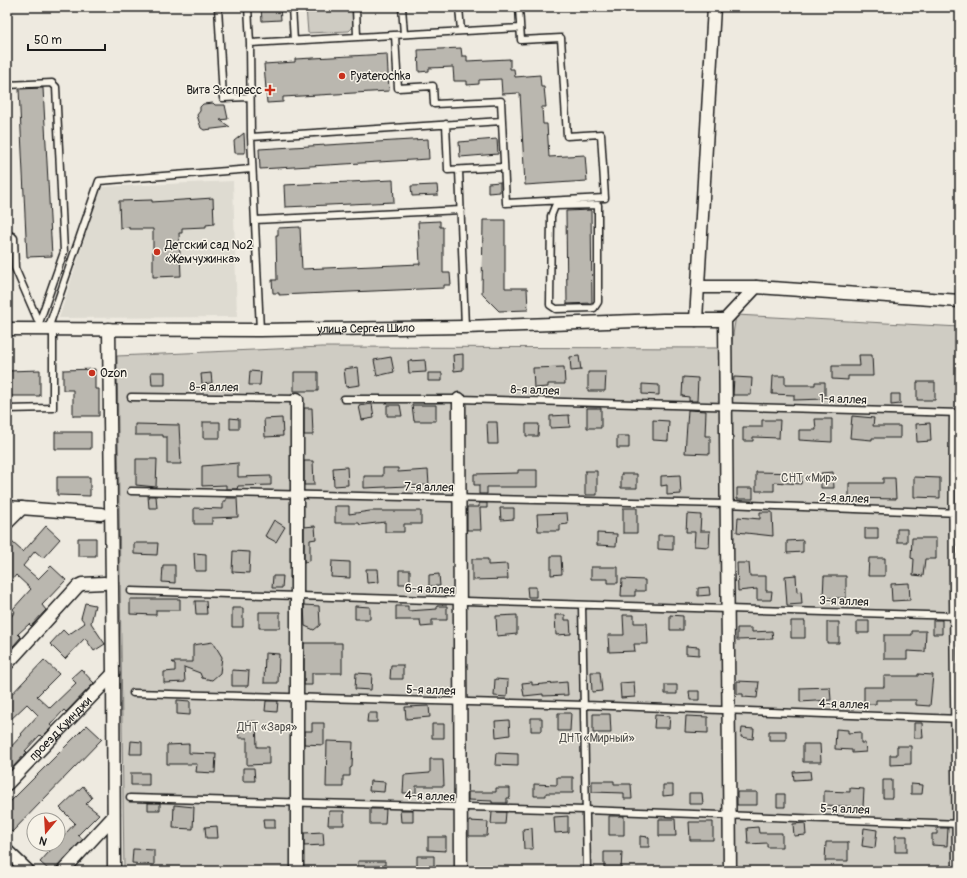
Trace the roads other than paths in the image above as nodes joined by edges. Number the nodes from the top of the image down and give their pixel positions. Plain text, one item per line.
1 (218, 7) edge
2 (248, 7) edge
3 (292, 7) edge
4 (356, 7) edge
5 (402, 7) edge
6 (459, 7) edge
7 (519, 7) edge
8 (714, 7) edge
9 (520, 28) junction
10 (461, 31) junction
11 (404, 34) junction
12 (396, 35) junction
13 (357, 37) junction
14 (294, 41) junction
15 (250, 43) junction
16 (7, 85) edge
17 (249, 97) junction
18 (502, 121) junction
19 (446, 124) junction
20 (251, 137) junction
21 (504, 167) junction
22 (252, 169) junction
23 (459, 170) junction
24 (598, 198) junction
25 (598, 205) junction
26 (461, 210) junction
27 (255, 220) junction
28 (7, 234) edge
29 (7, 259) edge
30 (15, 259) junction
31 (698, 287) junction
32 (756, 287) junction
33 (960, 301) edge
34 (696, 320) junction
35 (726, 320) junction
36 (45, 327) junction
37 (465, 328) junction
38 (7, 329) edge
39 (109, 329) junction
40 (260, 330) junction
41 (131, 397) dead end
42 (297, 399) joint
43 (344, 399) dead end
44 (459, 399) junction
45 (726, 406) junction
46 (7, 409) edge
47 (957, 413) edge
48 (131, 491) dead end
49 (297, 496) junction
50 (459, 499) junction
51 (726, 504) junction
52 (7, 507) edge
53 (22, 508) junction
54 (952, 513) junction
55 (960, 513) edge
56 (101, 514) dead end
57 (7, 523) edge
58 (104, 583) dead end
59 (131, 591) dead end
60 (297, 597) junction
61 (460, 601) junction
62 (582, 605) junction
63 (727, 609) junction
64 (957, 616) edge
65 (7, 664) edge
66 (114, 674) junction
67 (134, 693) dead end
68 (297, 697) junction
69 (460, 702) junction
70 (585, 705) junction
71 (728, 711) junction
72 (957, 719) edge
73 (7, 784) edge
74 (130, 798) dead end
75 (297, 802) junction
76 (461, 808) junction
77 (585, 810) junction
78 (729, 816) junction
79 (114, 817) junction
80 (958, 823) edge
81 (7, 851) edge
82 (28, 871) edge
83 (63, 871) edge
84 (114, 871) edge
85 (297, 871) edge
86 (461, 871) edge
87 (587, 871) edge
88 (730, 871) edge
89 (956, 871) edge

1 - 17 lane
2 - 15 lane
3 - 14 lane
4 - 13 lane
5 - 11 lane
6 - 10 lane
7 - 9 lane
8 - 31 street
9 - 10 lane
9 - 24 lane
10 - 11 lane
11 - 12 lane
12 - 13 lane
12 - 18 lane
13 - 14 lane
14 - 15 lane
15 - 17 lane
16 - 36 lane
17 - 20 lane
18 - 19 lane
18 - 21 lane
19 - 20 lane
19 - 23 lane
20 - 22 lane
21 - 23 lane
21 - 24 lane
22 - 27 lane
22 - 36 lane
23 - 26 lane
24 - 25 lane
25 - 25 lane
26 - 27 lane
26 - 37 lane
27 - 40 lane
28 - 30 lane
29 - 30 lane
30 - 36 lane
31 - 32 street
31 - 34 street
32 - 33 street
32 - 35 street
34 - 35 street, улица Сергея Шило
34 - 37 street, улица Сергея Шило
35 - 45 street
36 - 38 street, улица Сергея Шило
36 - 39 street, улица Сергея Шило
36 - 46 lane
37 - 40 street, улица Сергея Шило
39 - 40 street, улица Сергея Шило
39 - 66 street
41 - 42 lane, 8-я аллея
42 - 49 street
43 - 44 lane, 8-я аллея
44 - 45 lane, 8-я аллея
44 - 50 street
45 - 47 lane, 1-я аллея
45 - 51 street
47 - 54 lane
48 - 49 lane, 7-я аллея
49 - 50 lane, 7-я аллея
49 - 60 street
50 - 51 lane, 7-я аллея
50 - 61 street
51 - 54 lane, 2-я аллея
51 - 63 street
52 - 53 street
53 - 56 street
53 - 57 street
54 - 55 lane, 2-я аллея
54 - 64 lane
58 - 65 street
59 - 60 lane, 6-я аллея
60 - 61 lane, 6-я аллея
60 - 68 street
61 - 62 lane, 6-я аллея
61 - 69 street
62 - 63 lane, 6-я аллея
62 - 70 lane
63 - 64 lane, 3-я аллея
63 - 71 street
64 - 72 lane
66 - 73 street, проезд Куинджи
66 - 79 street
67 - 68 lane, 5-я аллея
68 - 69 lane, 5-я аллея
68 - 75 street
69 - 70 lane, 5-я аллея
69 - 76 street
70 - 71 lane, 5-я аллея
70 - 77 lane
71 - 72 lane, 4-я аллея
71 - 78 street
72 - 80 lane
74 - 75 lane, 4-я аллея
75 - 76 lane, 4-я аллея
75 - 85 street
76 - 77 lane, 4-я аллея
76 - 86 street
77 - 78 lane, 4-я аллея
77 - 87 lane
78 - 80 lane, 5-я аллея
78 - 88 street
79 - 83 street
79 - 84 street
80 - 89 lane
81 - 82 street

